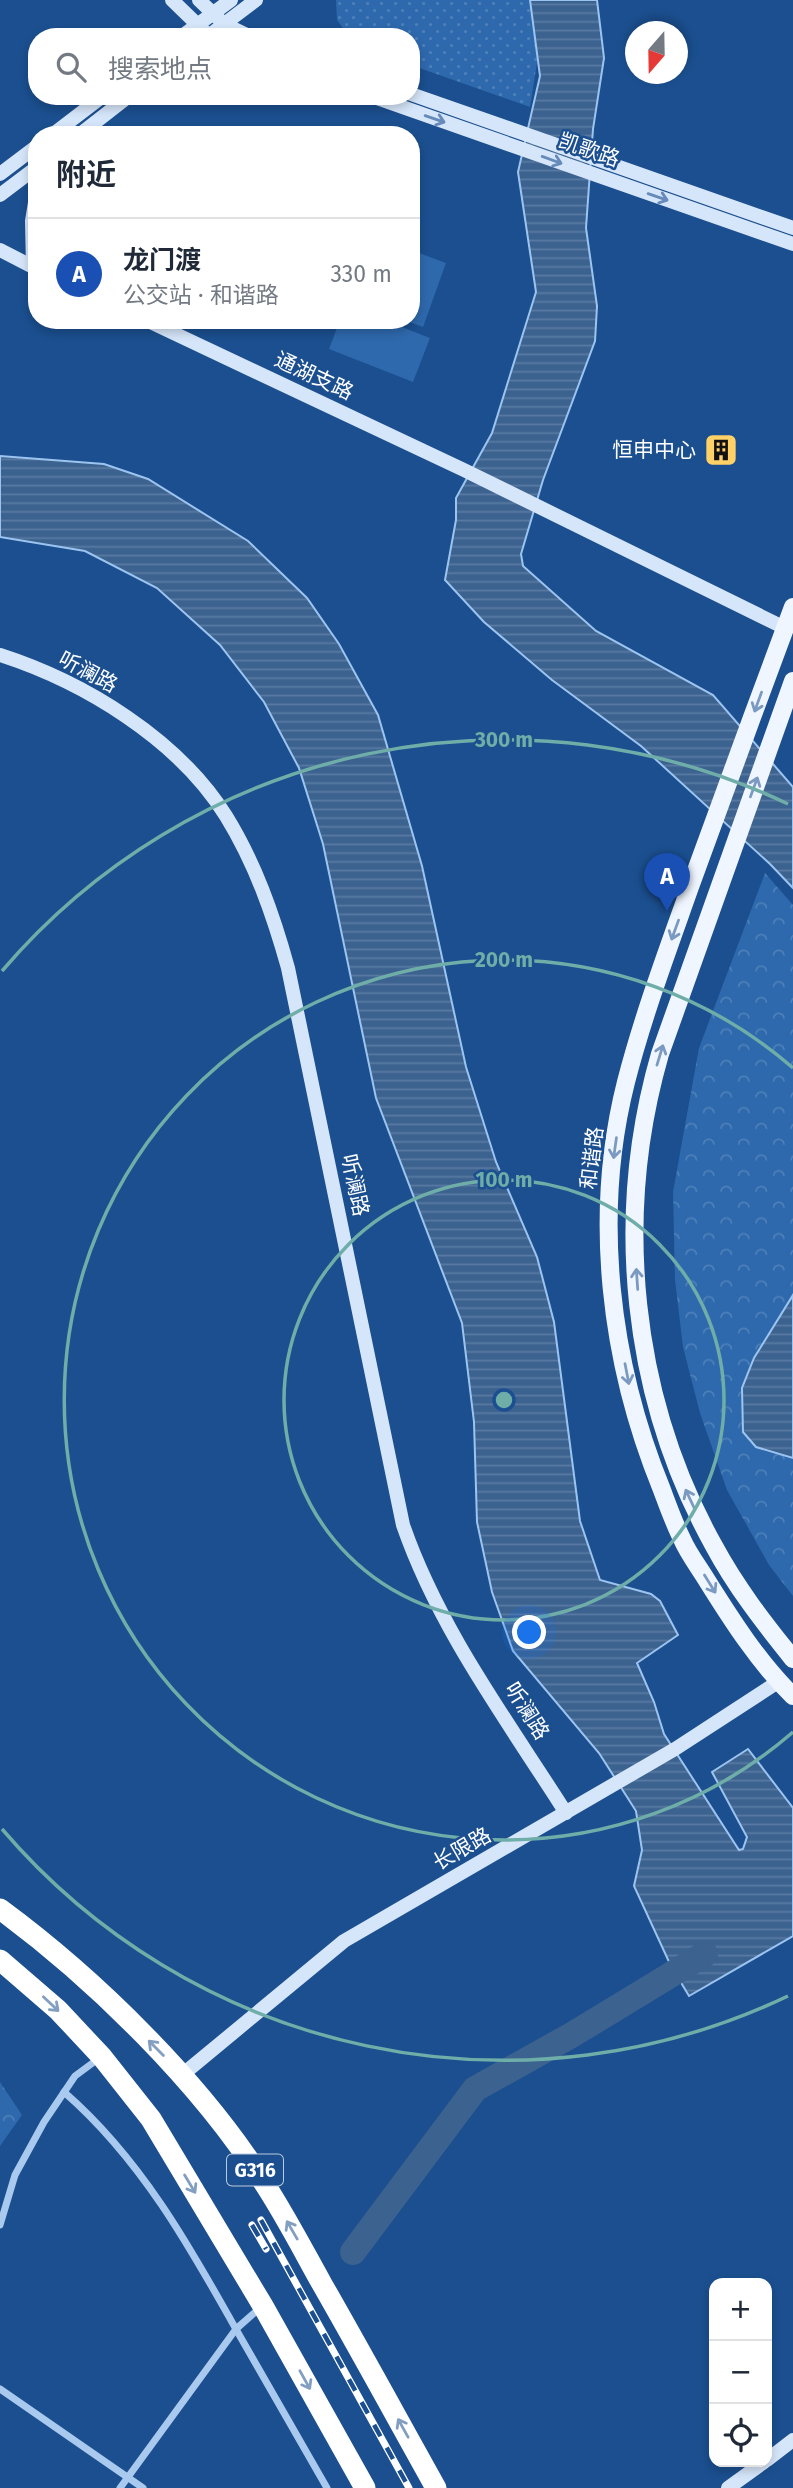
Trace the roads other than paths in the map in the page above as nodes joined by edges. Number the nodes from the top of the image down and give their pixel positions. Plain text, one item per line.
1 (172, 0) edge
2 (199, 0) edge
3 (231, 0) edge
4 (256, 0) edge
5 (218, 19) junction
6 (197, 25) junction
7 (193, 28) edge
8 (201, 28) edge
9 (214, 28) edge
10 (234, 28) edge
11 (420, 97) edge
12 (91, 105) edge
13 (117, 105) edge
14 (397, 105) edge
15 (64, 126) edge
16 (91, 126) edge
17 (28, 153) edge
18 (0, 174) edge
19 (28, 174) edge
20 (0, 195) edge
21 (793, 228) edge
22 (793, 244) edge
23 (0, 250) edge
24 (28, 264) edge
25 (165, 329) edge
26 (793, 607) edge
27 (783, 633) junction
28 (0, 655) edge
29 (793, 681) edge
30 (793, 1659) edge
31 (778, 1682) junction
32 (793, 1696) edge
33 (566, 1813) junction
34 (0, 1909) edge
35 (0, 1960) edge
36 (102, 2057) junction
37 (182, 2075) junction
38 (64, 2092) junction
39 (0, 2225) edge
40 (263, 2306) junction
41 (236, 2329) junction
42 (0, 2389) edge
43 (793, 2440) edge
44 (772, 2456) edge
45 (757, 2467) edge
46 (127, 2477) junction
47 (120, 2488) edge
48 (143, 2488) edge
49 (327, 2488) edge
50 (365, 2488) edge
51 (436, 2488) edge
52 (728, 2488) edge

1 - 6 street
2 - 5 street
3 - 5 street
4 - 5 street
5 - 6 street
5 - 9 street
5 - 10 street
6 - 7 street
6 - 8 street
11 - 21 street, 凯歌路
12 - 15 street
13 - 16 street
14 -> 22 street, 凯歌路
17 - 18 street
19 - 20 street
23 - 24 street
25 - 27 street, 通湖支路
26 - 27 main road, 和谐路
27 -> 31 main road, 和谐路
28 - 33 street, 听澜路
30 -> 29 main road
31 - 32 main road, 和谐路
31 - 33 street, 长限路
33 - 37 street, 长限路
37 -> 34 highway, G316
35 -> 36 highway, G316
36 - 38 street
36 -> 40 highway, G316
51 -> 37 highway, G316
38 - 39 street
38 - 41 street
40 - 41 street
40 -> 50 highway, G316
41 - 46 street
41 - 49 street
42 - 46 street
43 - 44 street
45 - 52 street
46 - 47 street
46 - 48 street

